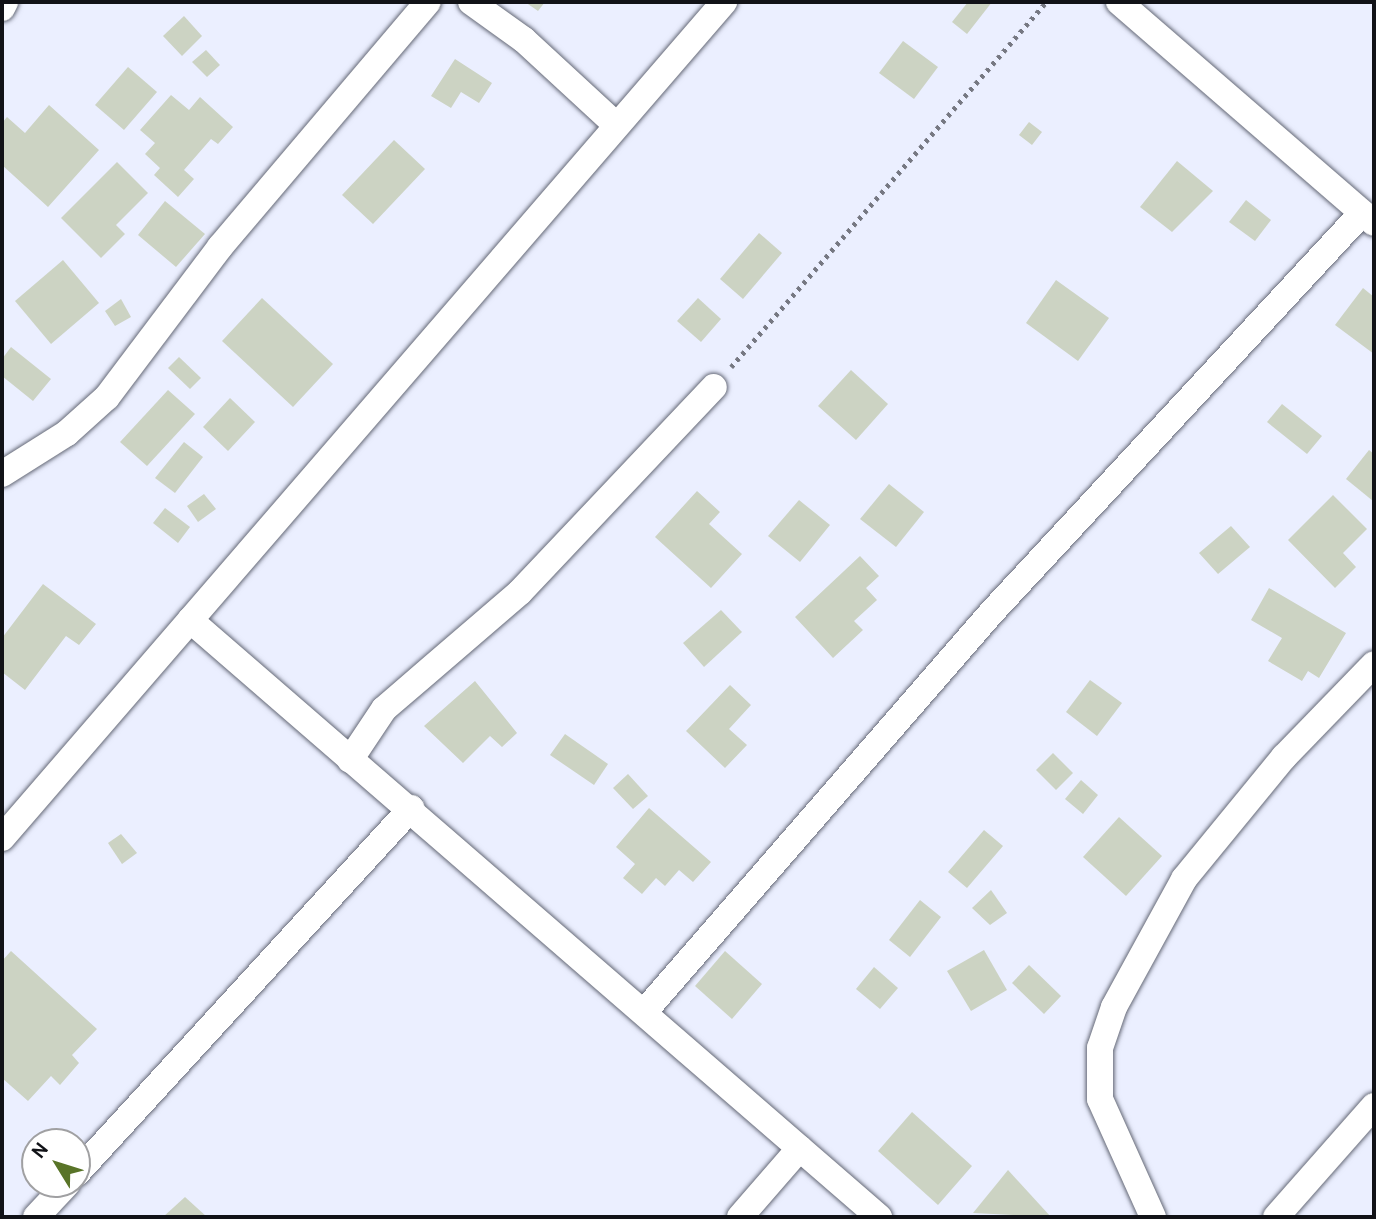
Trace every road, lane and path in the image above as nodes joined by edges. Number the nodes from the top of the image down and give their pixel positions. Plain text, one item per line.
1 (5, 2) edge
2 (428, 2) edge
3 (471, 2) edge
4 (724, 2) edge
5 (1046, 2) edge
6 (1119, 2) edge
7 (2, 8) edge
8 (616, 125) junction
9 (1368, 219) edge
10 (714, 387) joint
11 (2, 474) edge
12 (190, 620) junction
13 (1374, 664) edge
14 (350, 760) junction
15 (412, 808) junction
16 (2, 838) edge
17 (645, 1011) junction
18 (1374, 1106) edge
19 (800, 1148) junction
20 (91, 1158) edge
21 (54, 1198) edge
22 (36, 1217) edge
23 (740, 1217) edge
24 (879, 1217) edge
25 (1153, 1217) edge
26 (1276, 1217) edge

1 - 7 street
2 - 11 street
3 - 8 street
4 - 8 street
5 - 10 path
6 - 9 street
8 - 12 street
9 - 17 street
10 - 14 street
12 - 14 street
12 - 16 street
13 - 25 street
14 - 15 street
15 - 17 street
15 - 20 street
17 - 19 street
18 - 26 street
19 - 23 street
19 - 24 street
21 - 22 street

